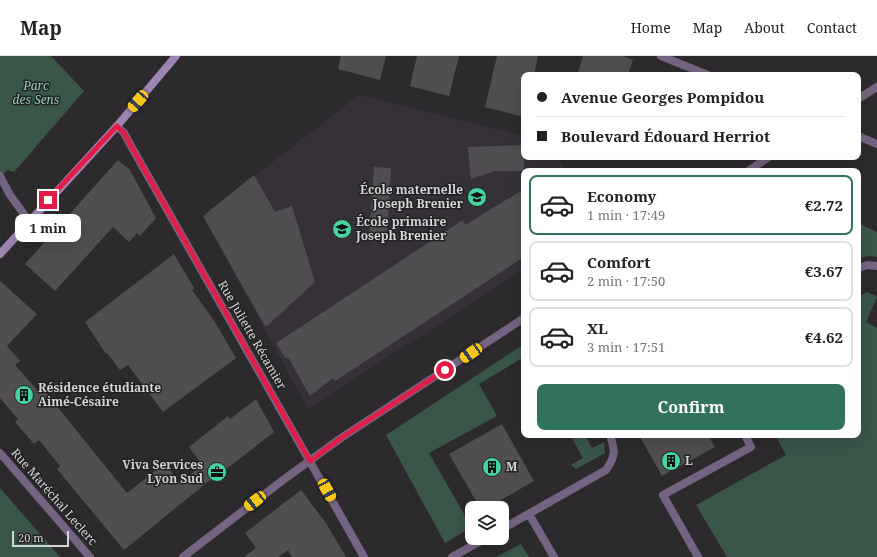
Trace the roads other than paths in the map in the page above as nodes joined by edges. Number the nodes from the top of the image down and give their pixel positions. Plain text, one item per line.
1 (176, 56) edge
2 (661, 56) edge
3 (677, 59) edge
4 (702, 72) edge
5 (877, 87) edge
6 (861, 97) edge
7 (117, 126) junction
8 (861, 137) edge
9 (877, 144) edge
10 (764, 160) edge
11 (752, 168) edge
12 (0, 176) edge
13 (29, 221) junction
14 (0, 254) edge
15 (877, 266) edge
16 (861, 267) edge
17 (521, 320) edge
18 (611, 438) edge
19 (746, 438) edge
20 (0, 453) edge
21 (310, 461) junction
22 (529, 514) junction
23 (509, 525) edge
24 (473, 545) edge
25 (90, 557) edge
26 (183, 557) edge
27 (364, 557) edge
28 (452, 557) edge
29 (554, 557) edge
30 (698, 557) edge

1 - 7 main road
2 - 3 street
3 - 4 street
5 - 6 street
7 - 13 main road
7 - 21 street, Rue Juliette Récamier
8 - 9 street
10 - 11 street
12 - 13 street
13 - 14 main road
15 - 16 street
17 - 21 street
18 - 22 street
19 - 30 street
20 - 25 street, Rue Maréchal Leclerc
21 - 26 street
21 - 27 street, Rue Juliette Récamier
22 - 23 street
22 - 29 street
24 - 28 street

